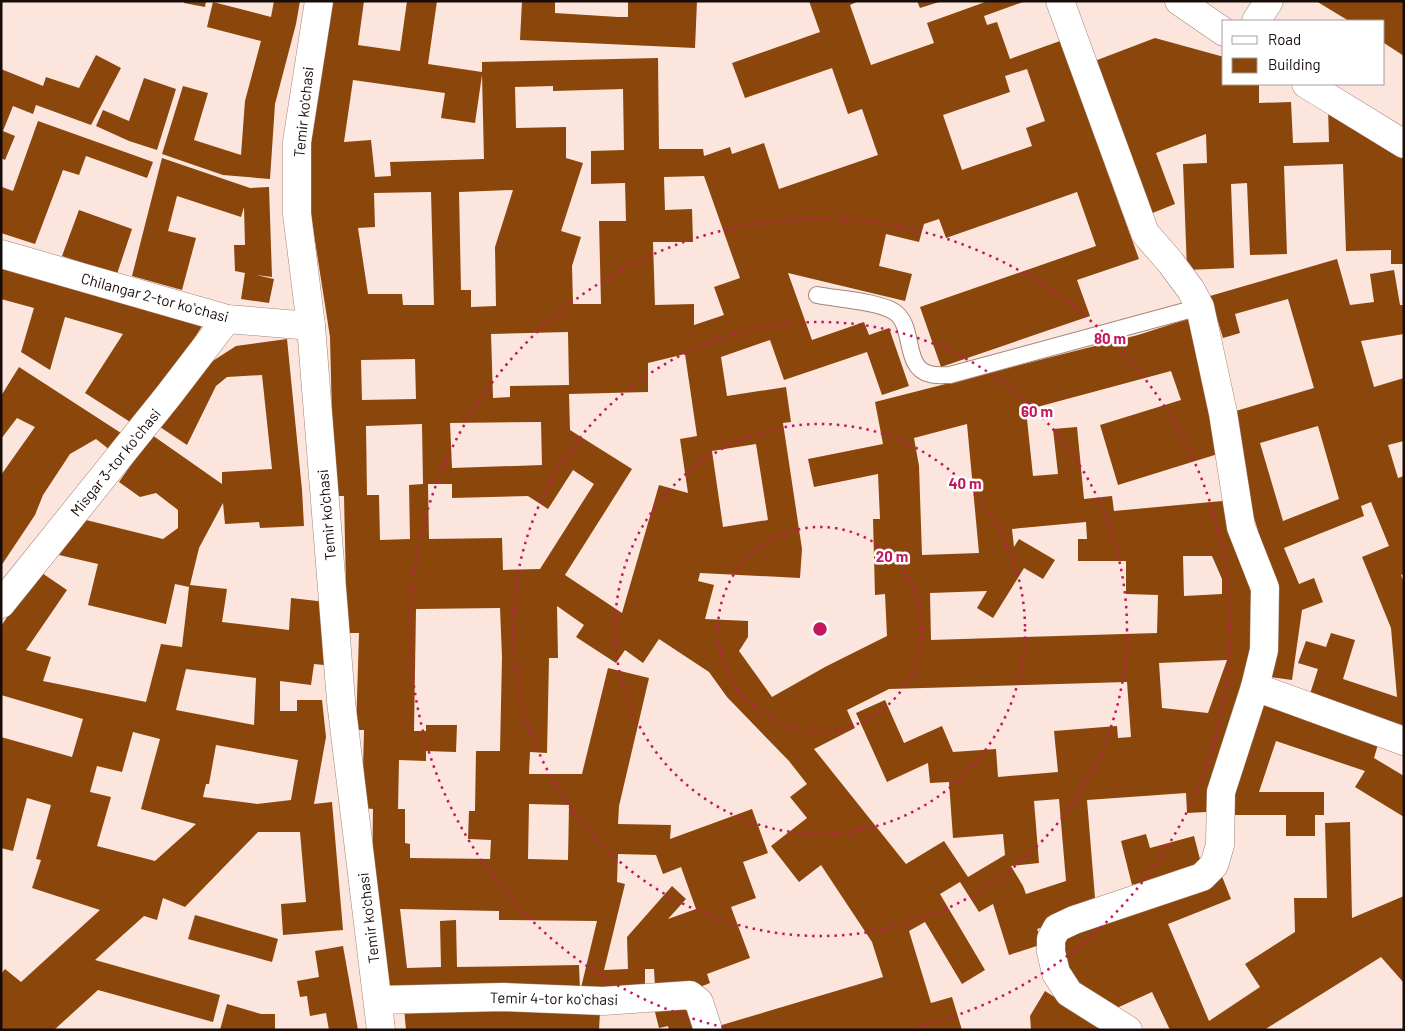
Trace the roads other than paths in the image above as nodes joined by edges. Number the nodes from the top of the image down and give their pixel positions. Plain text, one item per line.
1 (319, 1) edge
2 (1060, 1) edge
3 (1179, 1) edge
4 (1269, 1) edge
5 (1257, 20) edge
6 (1222, 31) edge
7 (1308, 85) edge
8 (1404, 144) edge
9 (1, 254) edge
10 (817, 295) dead end
11 (1200, 307) junction
12 (227, 319) junction
13 (311, 326) junction
14 (1, 604) edge
15 (1255, 687) junction
16 (1404, 740) edge
17 (378, 1000) junction
18 (381, 1030) edge
19 (708, 1030) edge
20 (1128, 1030) edge

1 - 13 street, Temir ko'chasi
2 - 11 street
3 - 6 street
4 - 5 street
7 - 8 street
9 - 12 street, Chilangar 2-tor koʻchasi
10 - 11 lane
11 - 15 street
12 - 13 street, Chilangar 2-tor koʻchasi
12 - 14 street, Misgar 3-tor koʻchasi
13 - 17 street, Temir ko'chasi
15 - 16 street
15 - 20 street
17 - 18 street, Temir ko'chasi
17 - 19 street, Temir 4-tor koʻchasi

